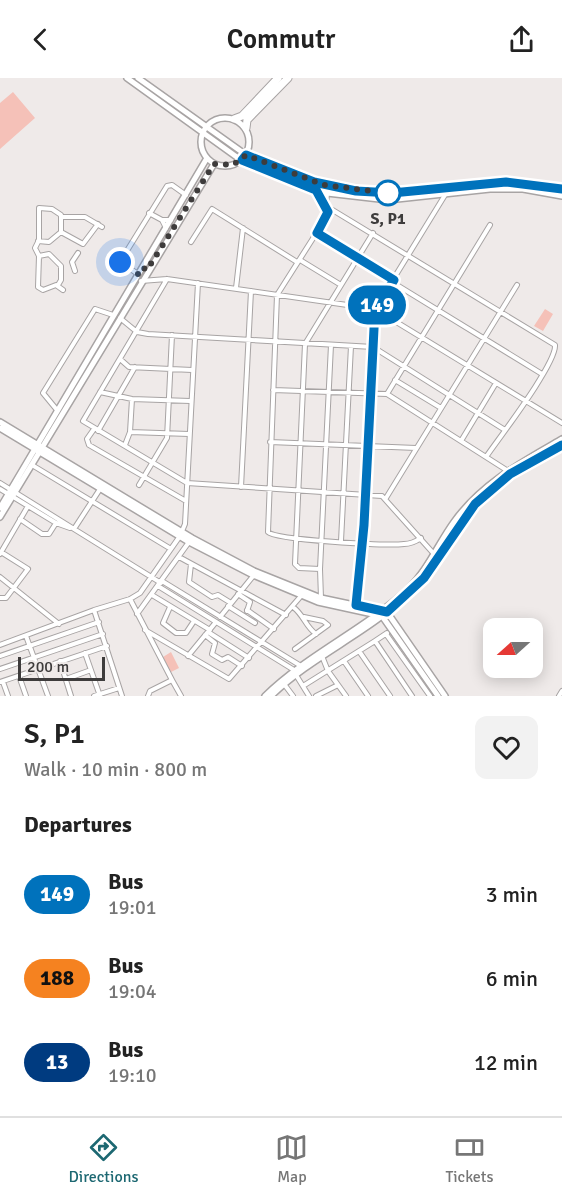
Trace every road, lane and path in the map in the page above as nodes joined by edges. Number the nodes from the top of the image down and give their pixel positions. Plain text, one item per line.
1 (127, 78) edge
2 (138, 78) edge
3 (278, 78) edge
4 (288, 78) edge
5 (234, 119) junction
6 (246, 128) junction
7 (205, 129) junction
8 (207, 158) junction
9 (244, 158) junction
10 (214, 164) junction
11 (562, 189) edge
12 (316, 190) junction
13 (327, 193) junction
14 (186, 195) junction
15 (445, 195) junction
16 (562, 196) edge
17 (326, 206) junction
18 (149, 213) junction
19 (62, 217) junction
20 (162, 220) junction
21 (171, 220) junction
22 (490, 225) dead end
23 (243, 228) junction
24 (166, 229) junction
25 (61, 232) junction
26 (373, 232) junction
27 (317, 233) junction
28 (38, 241) junction
29 (191, 242) dead end
30 (27, 248) dead end
31 (35, 248) junction
32 (78, 253) dead end
33 (39, 256) junction
34 (408, 256) junction
35 (356, 259) junction
36 (299, 261) junction
37 (145, 269) junction
38 (75, 271) dead end
39 (138, 278) junction
40 (157, 279) junction
41 (167, 279) junction
42 (393, 281) junction
43 (455, 282) junction
44 (198, 283) junction
45 (58, 285) junction
46 (341, 285) junction
47 (517, 285) dead end
48 (236, 288) junction
49 (63, 290) dead end
50 (251, 291) junction
51 (277, 295) junction
52 (330, 302) junction
53 (375, 309) junction
54 (438, 310) junction
55 (501, 310) junction
56 (112, 317) junction
57 (137, 332) junction
58 (172, 335) junction
59 (194, 337) junction
60 (422, 338) junction
61 (483, 339) junction
62 (247, 340) junction
63 (274, 342) junction
64 (305, 344) junction
65 (331, 345) junction
66 (351, 346) junction
67 (373, 347) junction
68 (120, 359) junction
69 (403, 366) junction
70 (467, 366) junction
71 (135, 368) junction
72 (171, 369) junction
73 (192, 370) junction
74 (542, 375) junction
75 (395, 380) junction
76 (496, 383) junction
77 (273, 390) junction
78 (301, 391) junction
79 (100, 392) junction
80 (348, 392) junction
81 (329, 393) junction
82 (369, 393) junction
83 (387, 394) junction
84 (449, 394) junction
85 (117, 398) junction
86 (132, 399) junction
87 (168, 400) junction
88 (525, 401) junction
89 (190, 402) junction
90 (58, 407) junction
91 (441, 408) junction
92 (477, 412) junction
93 (0, 422) edge
94 (432, 422) junction
95 (562, 424) edge
96 (0, 428) edge
97 (96, 430) junction
98 (505, 430) junction
99 (130, 432) junction
100 (167, 433) junction
101 (189, 434) junction
102 (562, 439) edge
103 (461, 441) junction
104 (270, 442) junction
105 (299, 445) junction
106 (562, 445) edge
107 (125, 446) junction
108 (326, 446) junction
109 (346, 447) junction
110 (38, 448) junction
111 (367, 448) junction
112 (416, 448) junction
113 (486, 457) junction
114 (153, 463) junction
115 (32, 465) junction
116 (508, 471) junction
117 (144, 477) junction
118 (0, 483) edge
119 (187, 483) junction
120 (139, 484) dead end
121 (241, 486) junction
122 (267, 488) junction
123 (0, 489) edge
124 (100, 489) junction
125 (298, 491) junction
126 (324, 492) junction
127 (12, 493) junction
128 (345, 494) junction
129 (364, 495) junction
130 (386, 498) junction
131 (92, 501) junction
132 (186, 501) junction
133 (28, 506) junction
134 (0, 508) edge
135 (0, 517) edge
136 (20, 519) junction
137 (56, 524) junction
138 (74, 529) junction
139 (182, 534) junction
140 (295, 538) junction
141 (421, 538) junction
142 (191, 540) junction
143 (321, 540) junction
144 (341, 541) junction
145 (363, 542) junction
146 (171, 549) junction
147 (1, 553) edge
148 (435, 554) junction
149 (178, 557) junction
150 (191, 564) junction
151 (320, 569) junction
152 (254, 575) junction
153 (151, 576) junction
154 (0, 577) edge
155 (160, 583) junction
156 (14, 588) junction
157 (239, 592) junction
158 (152, 595) junction
159 (219, 596) junction
160 (302, 596) junction
161 (0, 598) edge
162 (321, 598) junction
163 (130, 599) junction
164 (215, 603) dead end
165 (230, 605) junction
166 (356, 605) junction
167 (170, 607) junction
168 (293, 607) junction
169 (94, 610) junction
170 (382, 613) junction
171 (137, 614) junction
172 (286, 615) junction
173 (219, 617) junction
174 (304, 617) junction
175 (194, 621) junction
176 (99, 622) junction
177 (216, 622) junction
178 (255, 623) dead end
179 (59, 624) junction
180 (395, 628) junction
181 (274, 629) junction
182 (144, 630) junction
183 (208, 632) junction
184 (103, 634) junction
185 (316, 634) junction
186 (386, 634) junction
187 (26, 636) junction
188 (375, 641) junction
189 (262, 643) junction
190 (0, 645) edge
191 (29, 646) junction
192 (107, 646) junction
193 (258, 648) junction
194 (295, 649) dead end
195 (359, 651) junction
196 (85, 653) junction
197 (0, 656) edge
198 (188, 656) junction
199 (322, 656) junction
200 (33, 657) junction
201 (249, 658) junction
202 (60, 661) junction
203 (344, 661) junction
204 (242, 666) junction
205 (301, 666) junction
206 (0, 669) edge
207 (38, 670) junction
208 (90, 670) junction
209 (328, 671) junction
210 (295, 673) junction
211 (20, 676) junction
212 (66, 679) junction
213 (172, 680) junction
214 (1, 682) edge
215 (284, 684) junction
216 (338, 685) junction
217 (303, 686) junction
218 (119, 688) junction
219 (562, 691) edge
220 (179, 695) edge
221 (8, 696) edge
222 (26, 696) edge
223 (48, 696) edge
224 (71, 696) edge
225 (98, 696) edge
226 (122, 696) edge
227 (148, 696) edge
228 (265, 696) edge
229 (271, 696) edge
230 (293, 696) edge
231 (309, 696) edge
232 (316, 696) edge
233 (346, 696) edge
234 (368, 696) edge
235 (390, 696) edge
236 (412, 696) edge
237 (428, 696) edge
238 (438, 696) edge
239 (445, 696) edge
240 (559, 696) edge

1 - 7 main road
2 - 7 main road
3 - 5 highway
4 - 6 highway
5 - 6 main road
5 - 7 main road
6 - 9 main road
7 - 8 main road
7 - 9 main road
8 - 10 main road
8 - 14 main road
9 - 10 main road
9 - 11 main road
9 - 12 main road
10 - 37 main road
12 - 13 main road
12 - 17 street
13 - 15 main road
13 - 17 street
14 - 18 street
14 - 21 main road
15 - 16 main road
15 - 34 street
17 - 26 street
17 - 27 street
18 - 20 street
18 - 39 street
19 - 25 street
19 - 25 street
19 - 28 street
20 - 21 street
20 - 24 street
21 - 24 main road
22 - 43 street
23 - 29 street
23 - 36 street
23 - 48 street
24 - 37 main road
25 - 28 street
26 - 34 street
26 - 35 street
27 - 35 street
27 - 36 street
28 - 31 street
30 - 31 street
31 - 33 street
32 - 38 street
33 - 45 street
33 - 45 street
34 - 42 street
34 - 43 street
35 - 42 street
35 - 46 street
36 - 46 street
36 - 51 street
37 - 39 main road
37 - 40 street
39 - 40 street
39 - 56 main road
40 - 41 street
41 - 44 street
41 - 57 street
42 - 53 street
42 - 54 street
43 - 54 street
43 - 55 street
44 - 48 street
44 - 59 street
45 - 49 street
46 - 52 street
47 - 55 street
48 - 50 street
50 - 51 street
50 - 62 street
51 - 52 street
51 - 63 street
52 - 53 street
52 - 64 street
53 - 60 street
53 - 67 street
54 - 60 street
54 - 61 street
55 - 61 street
55 - 74 street
56 - 57 street
56 - 90 main road
56 - 90 street
56 - 110 main road
57 - 58 street
57 - 68 street
58 - 59 street
58 - 72 street
59 - 62 street
59 - 73 street
60 - 69 street
60 - 70 street
61 - 70 street
61 - 74 street
62 - 63 street
62 - 121 street
63 - 64 street
63 - 77 street
64 - 65 street
64 - 78 street
65 - 66 street
65 - 81 street
66 - 67 street
66 - 80 street
67 - 69 street
67 - 82 street
68 - 71 street
68 - 79 street
69 - 75 street
69 - 84 street
70 - 76 street
70 - 84 street
71 - 72 street
71 - 85 street
72 - 73 street
72 - 87 street
73 - 89 street
74 - 88 street
75 - 83 street
75 - 91 street
76 - 88 street
76 - 92 street
77 - 78 street
77 - 104 street
78 - 81 street
78 - 105 street
79 - 85 street
79 - 97 street
80 - 81 street
80 - 82 street
80 - 109 street
81 - 108 street
82 - 83 street
82 - 111 street
83 - 94 street
84 - 91 street
84 - 92 street
85 - 86 street
85 - 97 street
86 - 87 street
86 - 99 street
87 - 89 street
87 - 100 street
88 - 95 street
88 - 98 street
89 - 101 street
90 - 110 main road
91 - 94 street
92 - 98 street
92 - 103 street
93 - 110 main road
94 - 103 street
94 - 112 street
96 - 110 main road
97 - 107 street
97 - 117 street
98 - 113 street
99 - 100 street
99 - 107 street
100 - 101 street
100 - 114 street
101 - 119 street
102 - 116 main road
103 - 113 street
104 - 105 street
104 - 122 street
105 - 108 street
105 - 125 street
106 - 170 main road
107 - 114 street
108 - 109 street
108 - 126 street
109 - 111 street
109 - 128 street
110 - 115 main road
110 - 124 main road
110 - 127 main road
110 - 139 main road
111 - 112 street
111 - 129 street
112 - 130 street
113 - 116 street
114 - 117 street
114 - 119 street
115 - 127 main road
115 - 131 street
116 - 148 main road
117 - 120 street
117 - 132 street
118 - 127 street
119 - 121 street
119 - 132 street
121 - 122 street
122 - 125 street
122 - 140 street
123 - 127 street
124 - 131 street
124 - 139 main road
125 - 126 street
125 - 140 street
126 - 128 street
126 - 143 street
127 - 133 street
127 - 134 main road
127 - 135 main road
127 - 138 street
128 - 129 street
128 - 144 street
129 - 130 street
129 - 145 street
130 - 141 street
131 - 138 street
131 - 146 street
132 - 139 street
133 - 136 street
133 - 137 street
136 - 137 street
136 - 147 street
137 - 138 street
138 - 153 street
139 - 142 main road
139 - 146 street
140 - 143 street
140 - 151 street
141 - 145 street
141 - 148 street
142 - 149 street
142 - 152 main road
142 - 162 main road
143 - 144 street
143 - 151 street
144 - 145 street
145 - 166 street
146 - 153 street
147 - 156 street
148 - 170 main road
149 - 150 street
149 - 155 street
150 - 157 street
150 - 159 street
151 - 162 street
152 - 157 street
152 - 160 main road
153 - 155 street
153 - 163 street
154 - 156 street
155 - 158 street
155 - 173 street
155 - 177 street
156 - 161 street
156 - 179 street
157 - 165 street
157 - 172 street
157 - 181 street
158 - 167 street
158 - 171 street
159 - 164 street
159 - 165 street
160 - 168 street
160 - 170 main road
162 - 166 main road
163 - 169 street
163 - 171 street
165 - 173 street
165 - 178 street
166 - 170 main road
167 - 175 street
167 - 175 street
168 - 172 street
168 - 174 street
169 - 176 street
169 - 179 street
170 - 180 main road
170 - 199 main road
170 - 205 main road
171 - 182 street
172 - 181 street
173 - 189 street
174 - 185 street
174 - 185 street
175 - 183 street
176 - 184 street
176 - 191 street
177 - 183 street
177 - 193 street
179 - 187 street
180 - 186 street
180 - 238 main road
180 - 239 main road
181 - 189 street
182 - 198 street
182 - 213 street
183 - 198 street
183 - 201 street
183 - 204 street
184 - 192 street
184 - 200 street
185 - 194 street
186 - 188 street
186 - 237 street
187 - 190 street
187 - 191 street
188 - 195 street
188 - 236 street
189 - 193 street
189 - 205 street
191 - 197 street
191 - 200 street
192 - 196 street
192 - 218 street
193 - 201 street
193 - 210 street
195 - 203 street
195 - 235 street
196 - 202 street
196 - 208 street
198 - 204 street
199 - 209 street
199 - 210 main road
200 - 206 street
200 - 207 street
201 - 204 street
202 - 207 street
202 - 212 street
203 - 209 street
203 - 234 street
205 - 210 main road
207 - 211 street
207 - 223 street
208 - 212 street
208 - 225 street
209 - 216 street
209 - 217 street
210 - 215 main road
210 - 217 street
210 - 228 main road
211 - 214 street
211 - 222 street
212 - 224 street
213 - 220 street
213 - 227 street
214 - 221 street
215 - 229 main road
215 - 230 street
216 - 232 street
216 - 233 street
217 - 231 street
218 - 225 street
218 - 226 street
219 - 240 street

